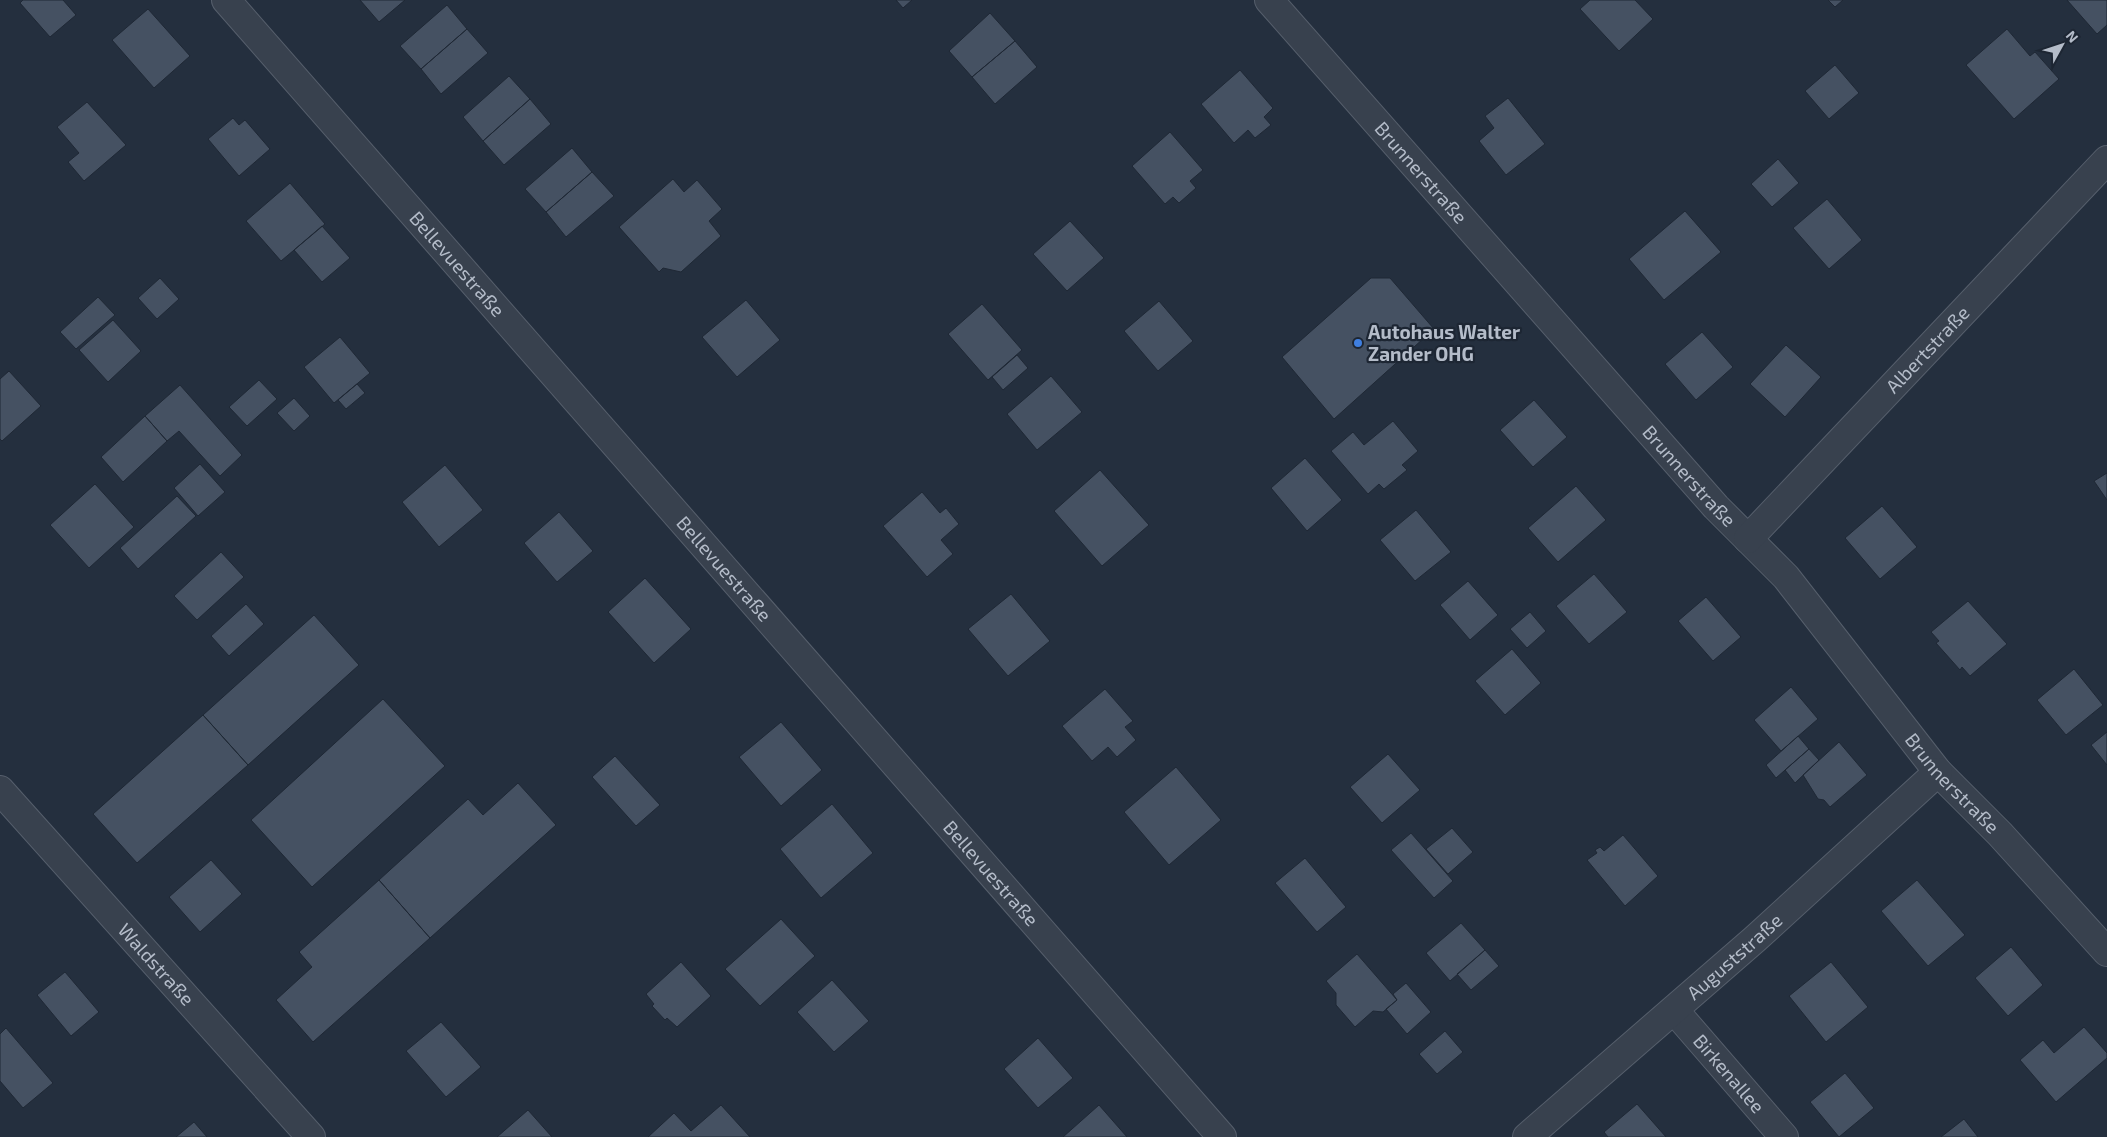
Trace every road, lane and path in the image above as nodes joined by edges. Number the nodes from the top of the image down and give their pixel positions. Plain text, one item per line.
1 (226, 0) edge
2 (1269, 0) edge
3 (2107, 160) edge
4 (1748, 539) junction
5 (1938, 772) junction
6 (0, 790) edge
7 (2107, 952) edge
8 (1674, 1010) junction
9 (311, 1137) edge
10 (1222, 1137) edge
11 (1527, 1137) edge
12 (1784, 1137) edge

1 - 10 street, Bellevuestraße
2 - 4 street, Brunnerstraße
3 - 4 street, Albertstraße
4 - 5 street, Brunnerstraße
5 - 7 street, Brunnerstraße
5 - 8 street, Auguststraße
6 - 9 street, Waldstraße
8 - 11 street, Auguststraße
8 - 12 street, Birkenallee

